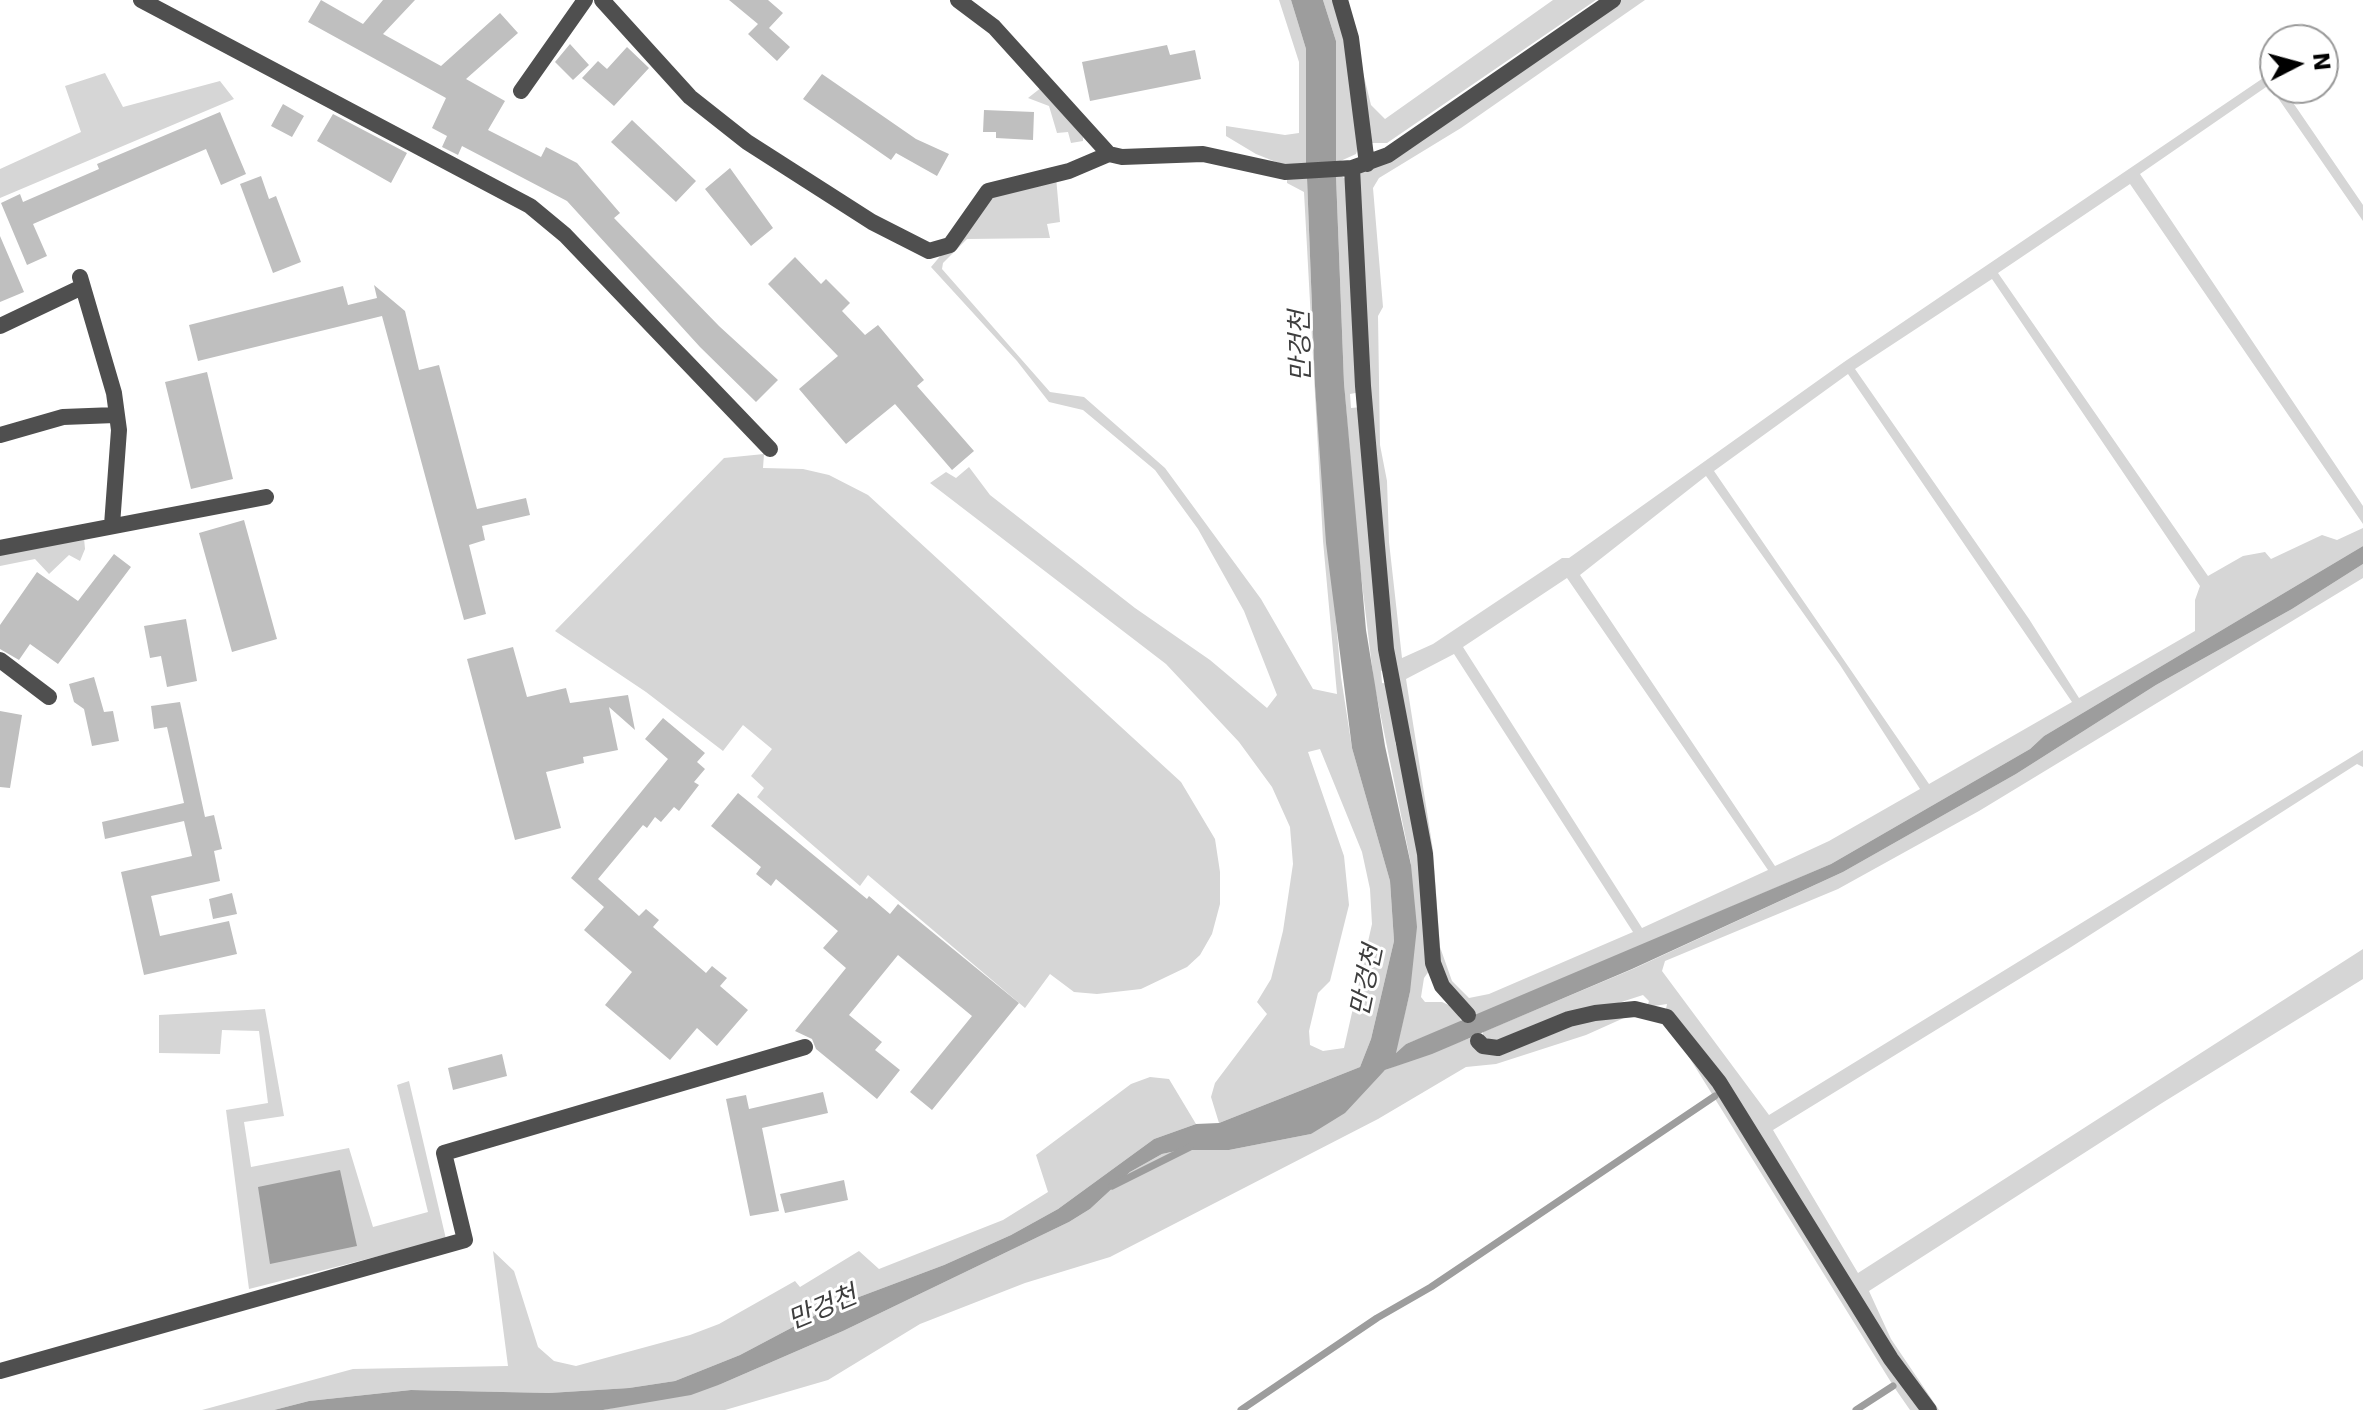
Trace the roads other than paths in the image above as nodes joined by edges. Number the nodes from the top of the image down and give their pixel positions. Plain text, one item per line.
1 (141, 0) edge
2 (585, 0) edge
3 (602, 0) edge
4 (958, 0) edge
5 (1340, 0) edge
6 (1613, 0) edge
7 (521, 91) dead end
8 (1109, 154) junction
9 (1353, 167) junction
10 (0, 326) edge
11 (115, 415) junction
12 (0, 435) edge
13 (770, 449) dead end
14 (266, 497) dead end
15 (112, 525) junction
16 (0, 548) edge
17 (0, 660) edge
18 (49, 697) dead end
19 (1468, 1015) dead end
20 (1478, 1041) dead end
21 (805, 1047) dead end
22 (0, 1371) edge
23 (1929, 1410) edge

1 - 13 street
2 - 7 street
3 - 8 street
4 - 8 street
5 - 9 street
6 - 9 street
8 - 9 street
9 - 19 street
10 - 11 street
11 - 12 street
11 - 15 street
14 - 15 street
15 - 16 street
17 - 18 street
20 - 23 street
21 - 22 street

